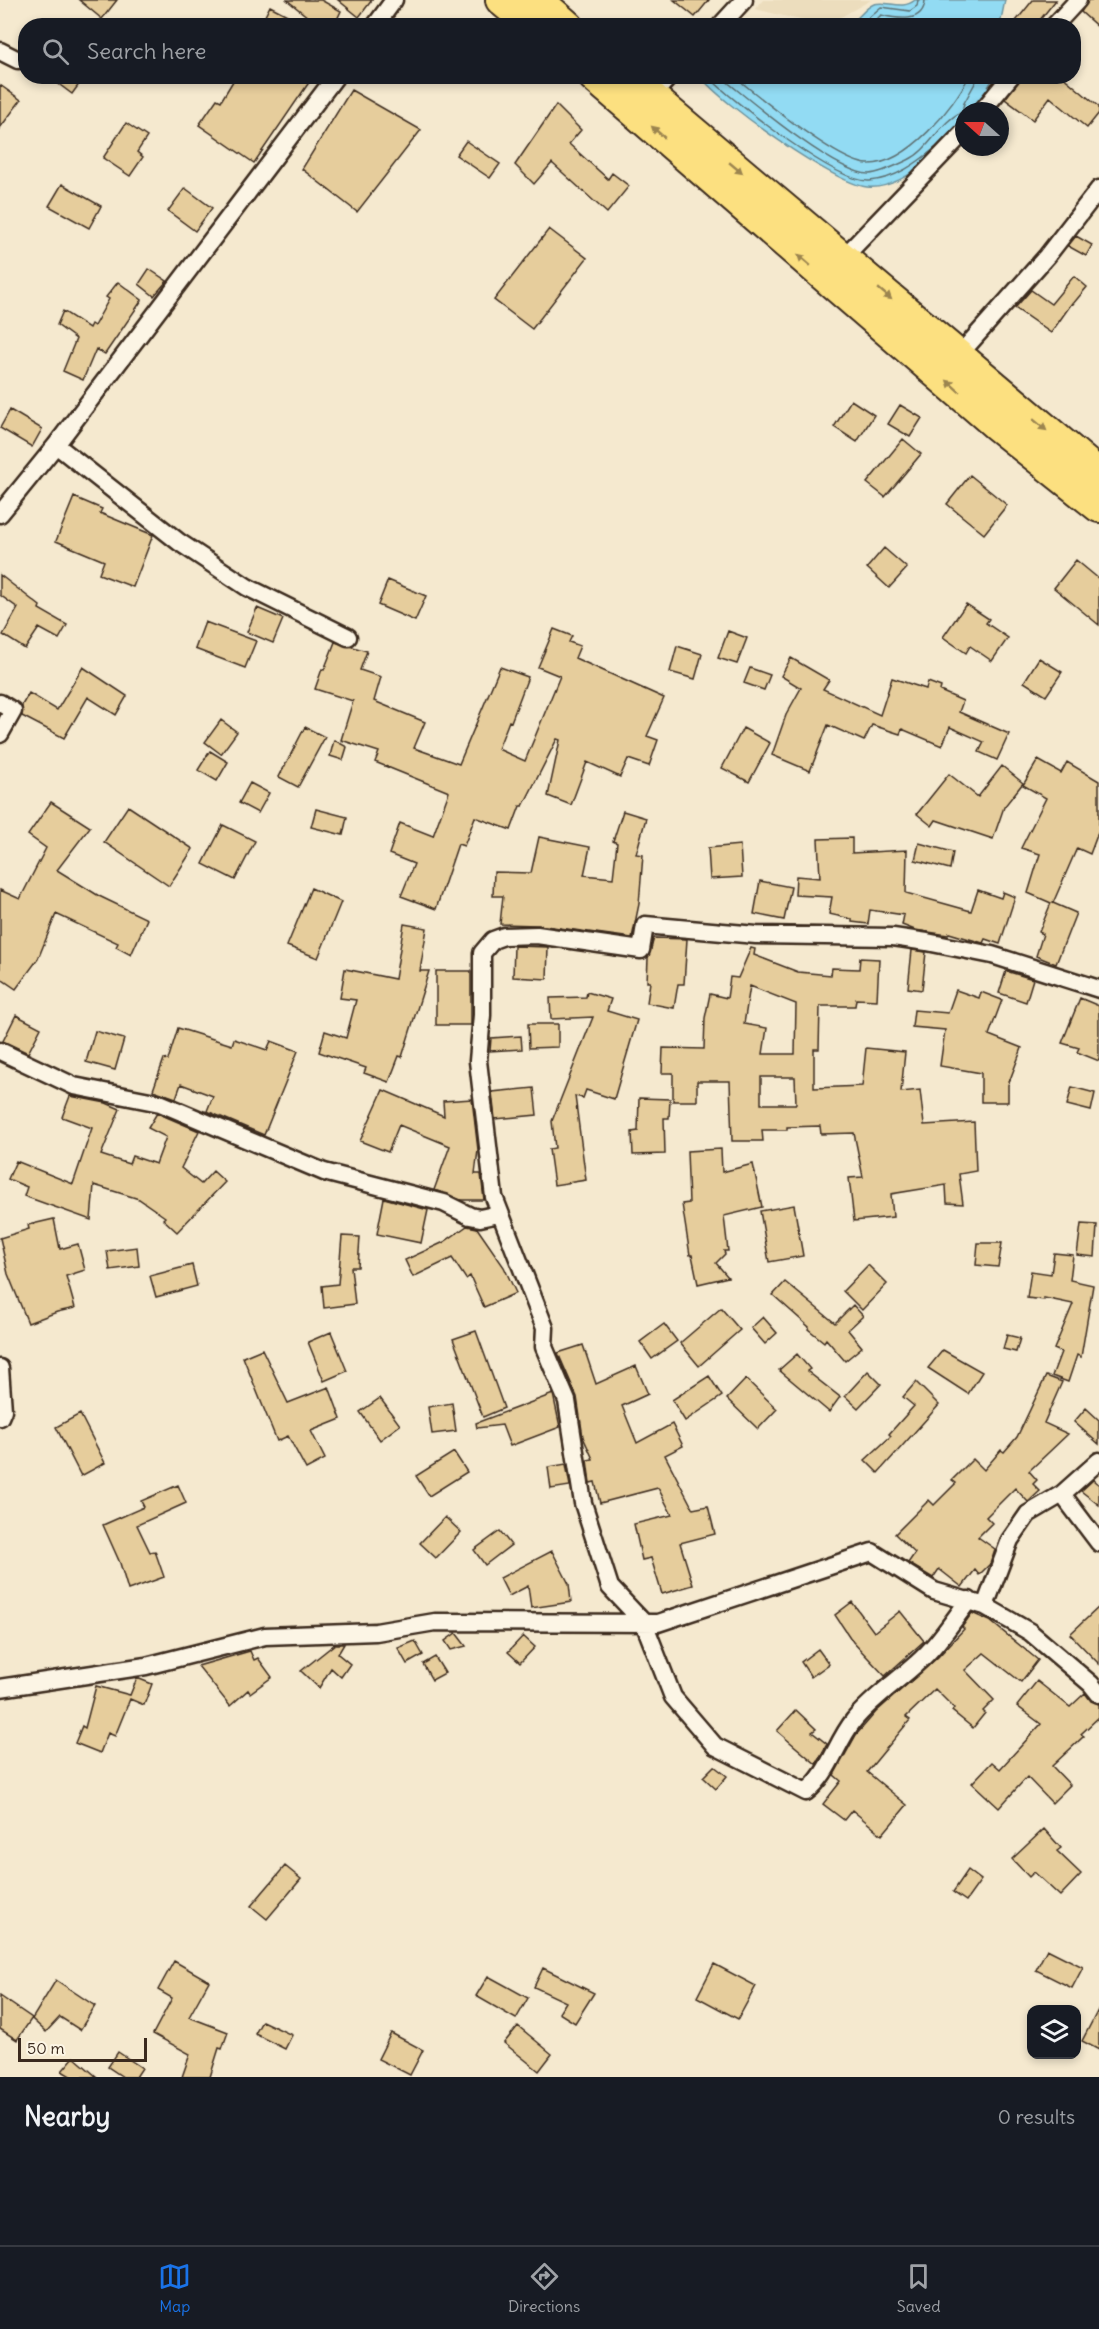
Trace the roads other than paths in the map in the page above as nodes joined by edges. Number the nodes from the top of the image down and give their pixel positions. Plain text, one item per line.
1 (394, 0) edge
2 (501, 0) edge
3 (538, 0) edge
4 (744, 0) edge
5 (1078, 0) edge
6 (381, 18) edge
7 (522, 18) edge
8 (559, 18) edge
9 (727, 18) edge
10 (1061, 18) edge
11 (0, 51) edge
12 (18, 60) dead end
13 (330, 84) edge
14 (602, 84) edge
15 (1004, 84) edge
16 (660, 87) edge
17 (989, 102) edge
18 (955, 141) edge
19 (1099, 189) edge
20 (843, 258) junction
21 (958, 355) junction
22 (56, 445) junction
23 (1099, 474) edge
24 (1099, 507) edge
25 (0, 514) edge
26 (348, 637) dead end
27 (0, 703) edge
28 (0, 734) edge
29 (1099, 989) edge
30 (0, 1051) edge
31 (499, 1214) junction
32 (0, 1368) edge
33 (0, 1417) edge
34 (1099, 1461) edge
35 (1062, 1494) junction
36 (1099, 1543) edge
37 (969, 1600) junction
38 (985, 1606) junction
39 (644, 1623) junction
40 (0, 1688) edge
41 (1099, 1695) edge

1 - 6 street
2 - 7 highway
3 - 8 highway
4 - 9 street
5 - 10 street
11 - 12 street
13 - 22 street
24 -> 14 highway
15 - 17 street
16 -> 20 highway
18 - 20 street
19 - 21 street
20 -> 21 highway
21 -> 23 highway
22 - 25 street
22 - 26 street
27 - 28 street
29 - 31 street
30 - 31 street
31 - 39 street
32 - 33 street
34 - 35 street
35 - 36 street
35 - 38 street
37 - 38 street
37 - 39 street
37 - 39 street
38 - 41 street
39 - 40 street

